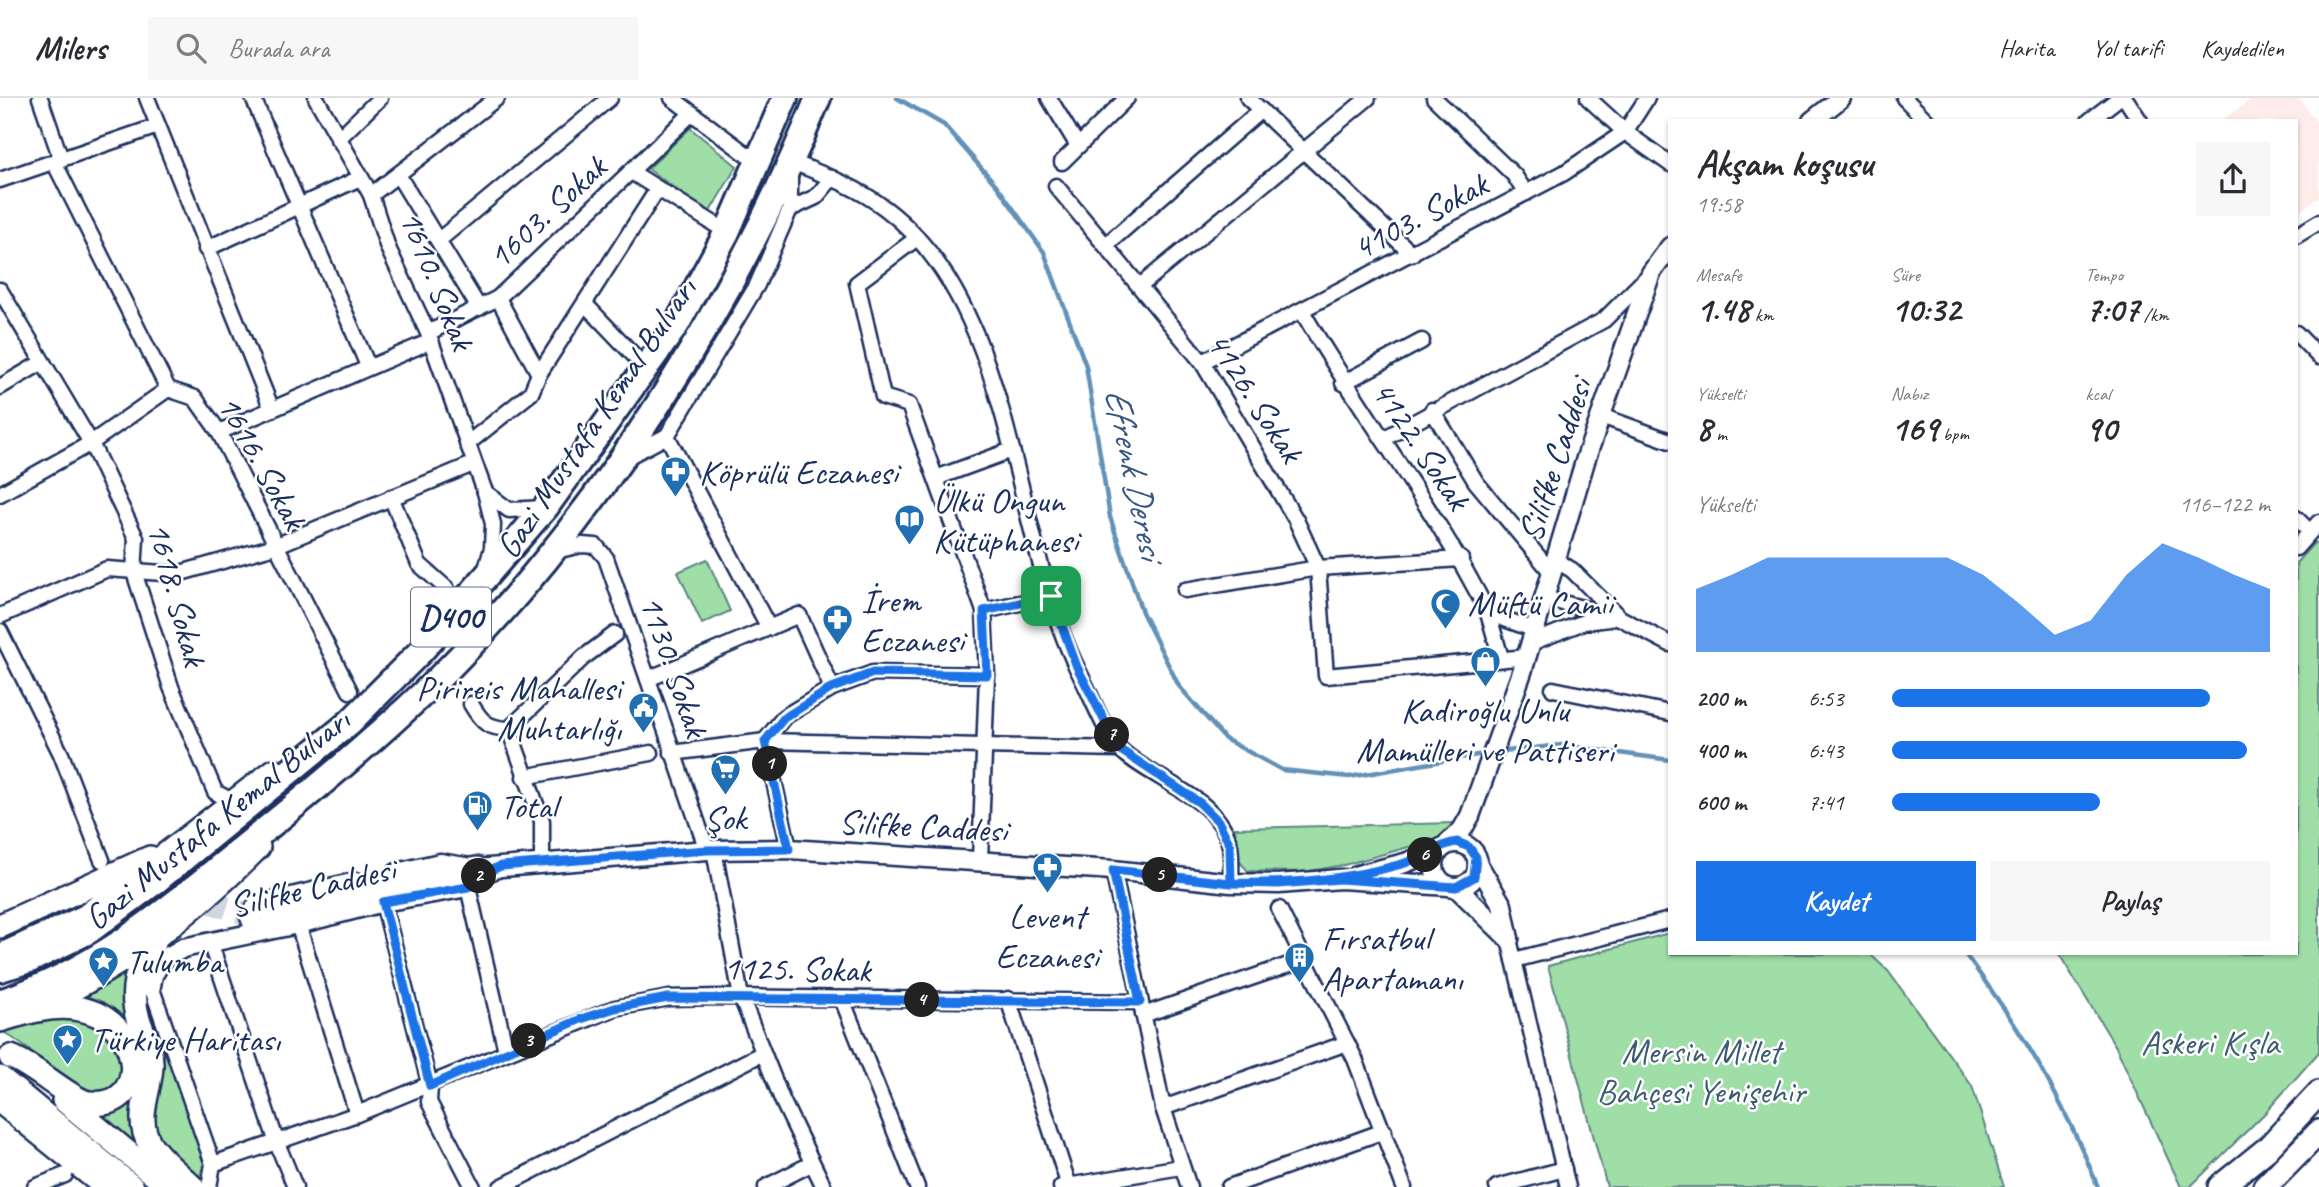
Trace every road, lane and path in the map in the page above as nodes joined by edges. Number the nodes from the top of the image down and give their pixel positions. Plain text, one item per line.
1 (40, 98) edge
2 (147, 98) edge
3 (253, 98) edge
4 (316, 98) edge
5 (380, 98) edge
6 (497, 98) edge
7 (610, 98) edge
8 (672, 98) edge
9 (785, 98) edge
10 (818, 98) edge
11 (1049, 98) edge
12 (1126, 98) edge
13 (1248, 98) edge
14 (1368, 98) edge
15 (1434, 98) edge
16 (1588, 98) edge
17 (1647, 98) edge
18 (1841, 98) edge
19 (1904, 98) edge
20 (2119, 98) edge
21 (2125, 98) edge
22 (1261, 110) junction
23 (692, 113) junction
24 (1815, 119) edge
25 (1925, 119) edge
26 (2093, 119) edge
27 (2139, 119) edge
28 (158, 126) junction
29 (1625, 132) junction
30 (338, 139) junction
31 (1078, 146) junction
32 (1304, 151) junction
33 (57, 161) junction
34 (792, 161) junction
35 (1062, 162) dead end
36 (758, 163) junction
37 (1668, 163) edge
38 (633, 173) junction
39 (398, 175) junction
40 (360, 178) junction
41 (832, 178) junction
42 (0, 180) edge
43 (1056, 186) dead end
44 (657, 190) junction
45 (1526, 193) junction
46 (371, 195) junction
47 (301, 206) junction
48 (790, 209) junction
49 (2317, 227) edge
50 (727, 232) junction
51 (2298, 235) edge
52 (917, 239) junction
53 (439, 240) junction
54 (1106, 245) junction
55 (206, 249) junction
56 (1668, 250) edge
57 (1412, 254) junction
58 (1651, 273) junction
59 (1140, 286) junction
60 (0, 290) edge
61 (498, 298) junction
62 (585, 304) junction
63 (479, 308) junction
64 (1302, 311) junction
65 (2298, 335) edge
66 (430, 337) junction
67 (1422, 341) dead end
68 (2319, 357) edge
69 (1202, 362) junction
70 (41, 363) junction
71 (368, 366) junction
72 (648, 369) junction
73 (539, 374) junction
74 (1343, 383) junction
75 (0, 387) edge
76 (168, 390) junction
77 (271, 407) junction
78 (1432, 410) junction
79 (1601, 416) junction
80 (219, 432) junction
81 (667, 436) junction
82 (1668, 437) edge
83 (1382, 439) junction
84 (91, 443) junction
85 (467, 444) junction
86 (1012, 450) junction
87 (617, 462) junction
88 (473, 464) junction
89 (936, 478) junction
90 (485, 492) junction
91 (0, 494) edge
92 (391, 496) junction
93 (546, 507) junction
94 (2298, 519) edge
95 (2314, 527) edge
96 (275, 546) junction
97 (2298, 546) edge
98 (551, 552) junction
99 (1461, 559) junction
100 (1554, 567) junction
101 (1318, 568) junction
102 (134, 572) junction
103 (483, 582) junction
104 (447, 589) dead end
105 (1185, 590) dead end
106 (1051, 596) junction
107 (1544, 598) junction
108 (984, 611) junction
109 (1488, 613) junction
110 (0, 616) edge
111 (1620, 618) junction
112 (769, 628) junction
113 (0, 631) edge
114 (615, 634) dead end
115 (1667, 639) edge
116 (1529, 650) junction
117 (1501, 658) junction
118 (987, 675) junction
119 (648, 679) junction
120 (832, 688) junction
121 (1553, 689) dead end
122 (351, 691) dead end
123 (471, 704) dead end
124 (1668, 713) edge
125 (350, 722) junction
126 (509, 729) junction
127 (765, 741) junction
128 (984, 748) junction
129 (1119, 749) junction
130 (651, 753) dead end
131 (672, 753) junction
132 (524, 776) junction
133 (309, 794) junction
134 (232, 801) junction
135 (1470, 816) junction
136 (1443, 847) junction
137 (789, 849) junction
138 (710, 850) junction
139 (1476, 857) junction
140 (102, 860) dead end
141 (980, 860) junction
142 (542, 863) junction
143 (1113, 870) junction
144 (472, 878) junction
145 (1340, 879) junction
146 (1231, 883) junction
147 (1452, 886) junction
148 (94, 895) dead end
149 (383, 902) junction
150 (1279, 909) dead end
151 (1668, 921) edge
152 (265, 923) junction
153 (298, 924) junction
154 (160, 936) junction
155 (1509, 939) junction
156 (2, 941) edge
157 (210, 942) junction
158 (1303, 960) junction
159 (1514, 960) junction
160 (0, 970) edge
161 (152, 986) joint
162 (741, 997) junction
163 (842, 999) junction
164 (1008, 999) junction
165 (1141, 1008) junction
166 (7, 1014) edge
167 (1347, 1043) junction
168 (506, 1051) junction
169 (6, 1052) edge
170 (763, 1053) junction
171 (0, 1079) edge
172 (430, 1086) junction
173 (2319, 1093) edge
174 (0, 1101) edge
175 (1163, 1108) junction
176 (357, 1114) junction
177 (1384, 1131) junction
178 (2319, 1132) edge
179 (277, 1143) junction
180 (213, 1164) junction
181 (811, 1164) junction
182 (1181, 1167) junction
183 (1564, 1169) junction
184 (65, 1175) dead end
185 (1064, 1186) edge
186 (35, 1187) edge
187 (106, 1187) edge
188 (132, 1187) edge
189 (169, 1187) edge
190 (192, 1187) edge
191 (209, 1187) edge
192 (295, 1187) edge
193 (473, 1187) edge
194 (501, 1187) edge
195 (766, 1187) edge
196 (824, 1187) edge
197 (917, 1187) edge
198 (1189, 1187) edge
199 (1229, 1187) edge
200 (1404, 1187) edge
201 (1497, 1187) edge
202 (1568, 1187) edge
203 (2220, 1187) edge
204 (2265, 1187) edge

1 - 33 street, 1616. Sokak
2 - 28 street
3 - 47 street
4 - 30 street, 1610. Sokak
5 - 30 street
6 - 39 street
7 - 53 street
8 - 23 street
9 - 36 highway, Gazi Mustafa Kemal Bulvarı / D400
10 - 34 highway, Gazi Mustafa Kemal Bulvarı / D400
11 - 31 street
12 - 31 street
13 - 22 street
14 - 32 street
15 - 45 street
16 - 29 street
17 - 29 street, 4103. Sokak
18 - 24 street
19 - 25 street
20 - 26 street
21 - 27 street
22 - 32 street
22 - 54 street
23 - 36 street
23 - 38 street, 1603. Sokak
28 - 33 street
28 - 55 street
29 - 37 street
29 - 45 street, 4103. Sokak
30 - 40 street, 1610. Sokak
31 - 35 street
32 - 57 street
32 - 59 street
33 - 42 street
33 - 76 street, 1616. Sokak
34 - 41 street
34 - 48 street
34 - 87 highway, Gazi Mustafa Kemal Bulvarı / D400
36 - 50 highway, Gazi Mustafa Kemal Bulvarı / D400
38 - 44 street
38 - 61 street, 1603. Sokak
39 - 46 street
39 - 53 street
40 - 46 street, 1610. Sokak
40 - 47 street
41 - 48 street
41 - 52 street
43 - 54 street, 4126. Sokak
44 - 50 street
44 - 62 street
45 - 57 street, 4103. Sokak
46 - 66 street, 1610. Sokak
47 - 55 street
47 - 71 street
48 - 81 street
49 - 51 street
50 - 72 highway, Gazi Mustafa Kemal Bulvarı / D400
52 - 86 street
52 - 89 street
53 - 63 street
54 - 59 street, 4126. Sokak
55 - 77 street
56 - 58 street, Silifke Caddesi
57 - 64 street, 4103. Sokak
58 - 78 street
58 - 79 street, Silifke Caddesi
59 - 69 street, 4126. Sokak
60 - 70 street, 1618. Sokak
61 - 63 street, 1603. Sokak
61 - 73 street
62 - 72 street
62 - 73 street
63 - 66 street, 1603. Sokak
64 - 69 street, 4103. Sokak
64 - 74 street, 4122. Sokak
65 - 68 street
66 - 71 street, 1603. Sokak
66 - 85 street, 1610. Sokak
67 - 74 street
69 - 101 street, 4126. Sokak
70 - 75 street
70 - 84 street, 1618. Sokak
71 - 77 street, 1603. Sokak
72 - 93 highway, Gazi Mustafa Kemal Bulvarı / D400
73 - 85 street
74 - 83 street, 4122. Sokak
76 - 80 street, 1616. Sokak
76 - 84 street
77 - 80 street, 1603. Sokak
78 - 83 street
78 - 100 street
79 - 82 street
79 - 100 street, Silifke Caddesi
80 - 96 street, 1616. Sokak
81 - 87 street
81 - 112 street
83 - 99 street, 4122. Sokak
84 - 91 street
84 - 102 street, 1618. Sokak
85 - 88 street, 1610. Sokak
86 - 89 street
86 - 106 street
87 - 98 highway, Gazi Mustafa Kemal Bulvarı / D400
88 - 90 street, 1610. Sokak
88 - 92 street
89 - 108 street
90 - 93 street
90 - 103 street, 1610. Sokak
92 - 96 street
92 - 104 street
93 - 103 highway, Gazi Mustafa Kemal Bulvarı / D400
94 - 95 street
95 - 97 street
96 - 102 street
96 - 122 street, 1616. Sokak
98 - 119 street, 1130. Sokak
98 - 133 highway, Gazi Mustafa Kemal Bulvarı / D400
99 - 101 street
99 - 109 street, 4122. Sokak
100 - 107 street, Silifke Caddesi
100 - 111 street
101 - 105 street
101 - 117 street, 4126. Sokak
102 - 110 street
102 - 134 street, 1618. Sokak
103 - 125 highway, Gazi Mustafa Kemal Bulvarı / D400
106 - 108 street
106 - 129 street
107 - 111 street
107 - 116 street, Silifke Caddesi
108 - 118 street
109 - 116 street
109 - 117 street, 4122. Sokak
111 - 115 street
111 - 116 street
112 - 119 street
112 - 120 street
113 - 140 street
114 - 126 street
116 - 117 street
116 - 135 street, Silifke Caddesi
118 - 120 street
118 - 128 street
119 - 131 street, 1130. Sokak
120 - 127 street
121 - 124 street
123 - 126 street
125 - 134 main road
125 - 160 highway, Gazi Mustafa Kemal Bulvarı / D400
126 - 132 street
127 - 128 street
127 - 131 street
127 - 137 street
128 - 129 street
128 - 141 street
129 - 146 street
130 - 132 street
131 - 138 street, 1130. Sokak
132 - 142 street
133 - 154 main road
133 - 166 highway, Gazi Mustafa Kemal Bulvarı / D400
134 - 156 main road
135 - 136 street
135 - 139 street
136 - 139 street
136 - 145 street
136 - 147 street
137 - 138 street, Silifke Caddesi
137 - 141 street, Silifke Caddesi
138 - 142 street, Silifke Caddesi
138 - 162 street, 1130. Sokak
139 - 147 street
139 - 155 street
141 - 143 street, Silifke Caddesi
142 - 144 street, Silifke Caddesi
143 - 146 street, Silifke Caddesi
143 - 165 street
144 - 149 street, Silifke Caddesi
144 - 152 main road
144 - 168 street
145 - 146 street, Silifke Caddesi
145 - 147 street
147 - 155 street
148 - 156 main road
149 - 153 street, Silifke Caddesi
149 - 172 street
150 - 158 street
151 - 159 street
152 - 153 street, Silifke Caddesi
152 - 157 street, Silifke Caddesi
153 - 176 street
154 - 166 main road
154 - 190 main road
155 - 159 street
157 - 161 street, Silifke Caddesi
157 - 179 street
158 - 165 street
158 - 167 street
159 - 183 street
161 - 180 street
162 - 163 street, 1125. Sokak
162 - 168 street, 1125. Sokak
162 - 170 street, 1130. Sokak
163 - 164 street, 1125. Sokak
163 - 197 street
164 - 165 street, 1125. Sokak
164 - 185 street
165 - 175 street
166 - 169 main road
167 - 175 street
167 - 177 street
168 - 172 street, 1125. Sokak
169 - 189 main road
170 - 181 street, 1130. Sokak
170 - 194 street
171 - 188 main road
172 - 176 street, 1125. Sokak
172 - 193 street
173 - 203 main road
174 - 187 main road
175 - 182 street
176 - 179 street, 1125. Sokak
177 - 199 street
177 - 200 street
178 - 204 main road
179 - 180 street, 1125. Sokak
179 - 192 street
180 - 191 street
181 - 195 street
181 - 196 street, 1130. Sokak
182 - 185 street
182 - 198 street
183 - 201 street
183 - 202 street
184 - 186 street

